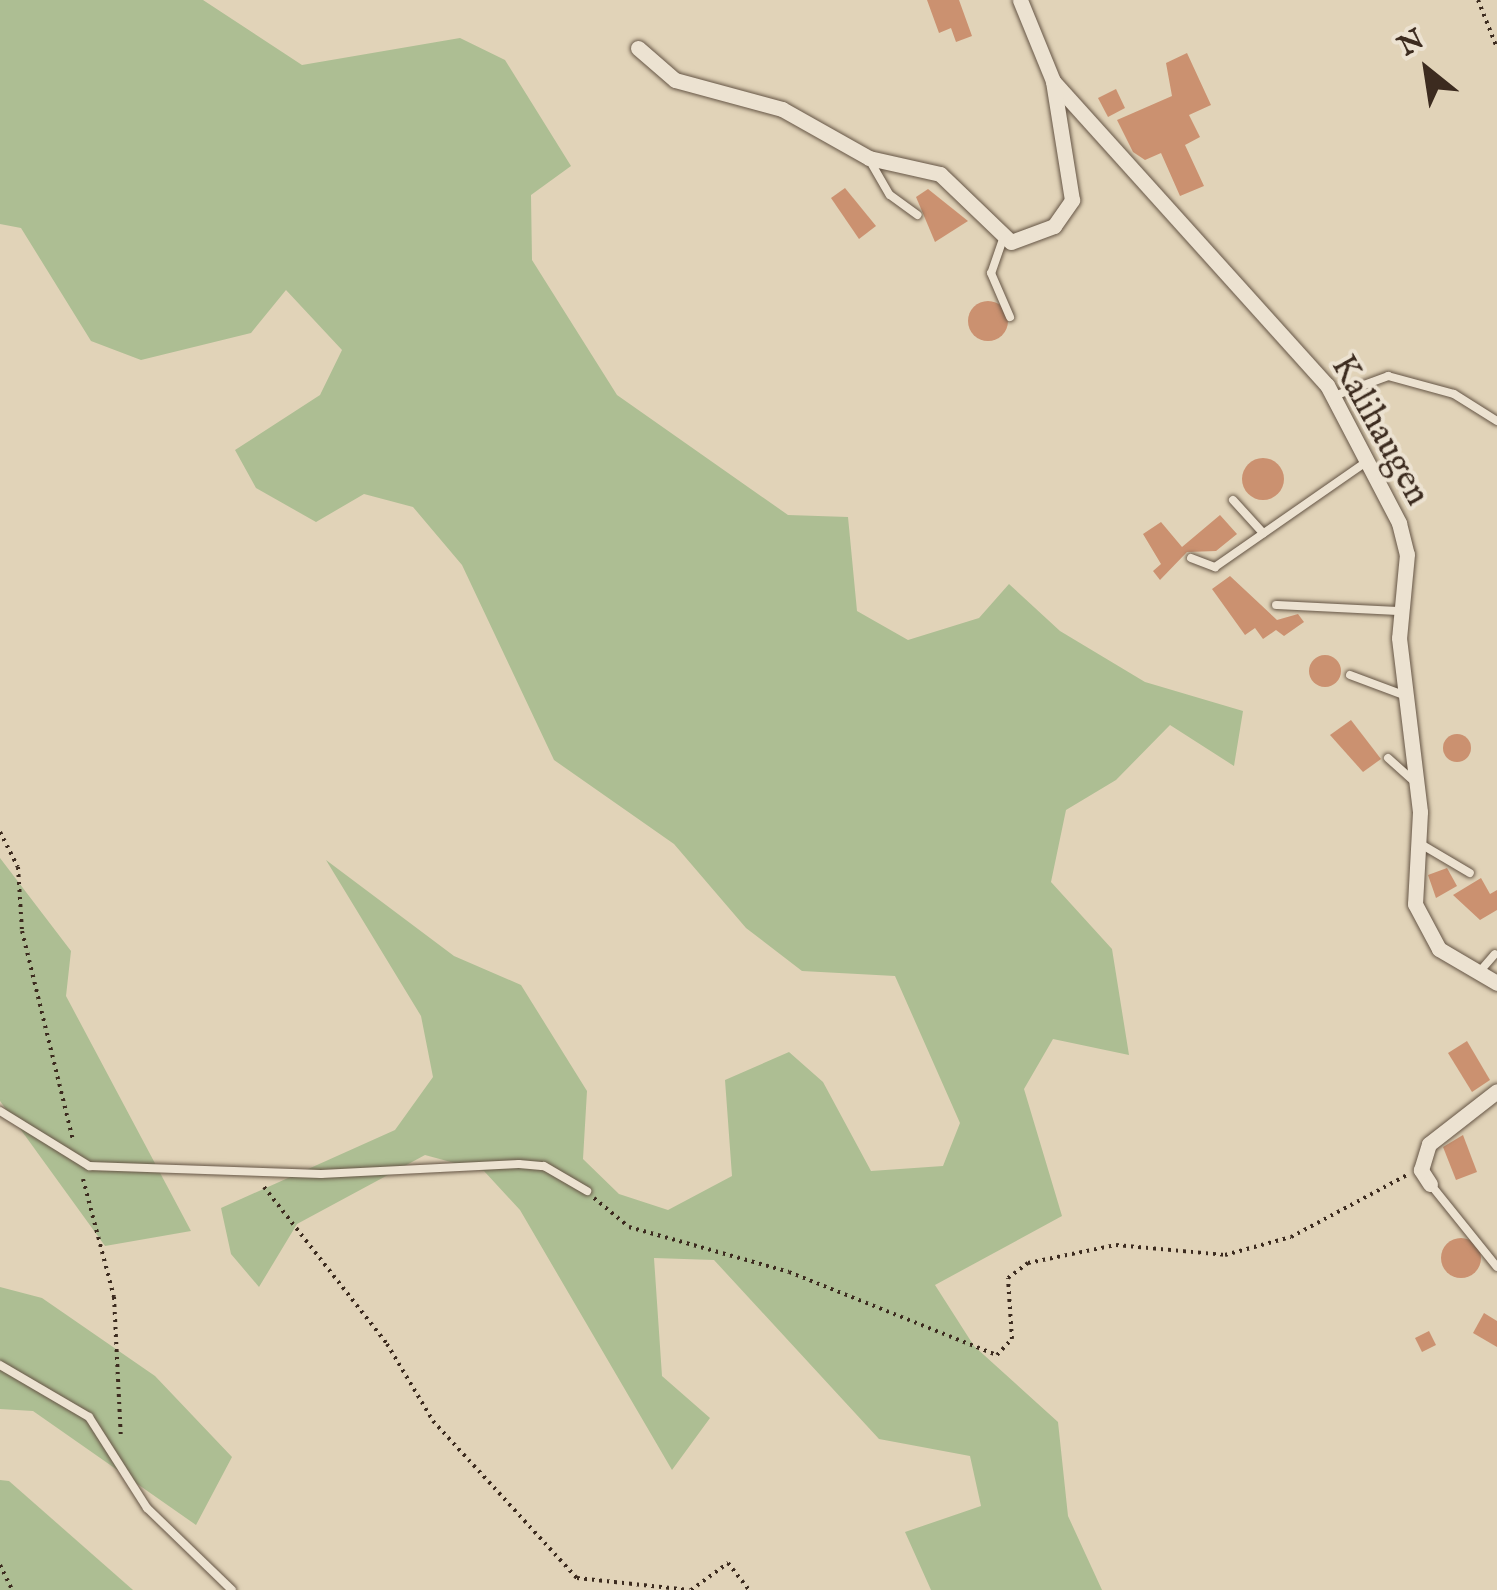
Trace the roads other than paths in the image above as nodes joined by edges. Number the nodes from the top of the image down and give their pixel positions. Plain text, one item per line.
1 (1020, 0) edge
2 (638, 48) dead end
3 (1053, 82) junction
4 (869, 158) junction
5 (918, 215) dead end
6 (1003, 239) junction
7 (1010, 317) dead end
8 (1334, 396) junction
9 (1497, 420) edge
10 (1366, 462) junction
11 (1233, 500) dead end
12 (1263, 534) junction
13 (1191, 558) dead end
14 (1276, 604) dead end
15 (1399, 610) junction
16 (1350, 675) dead end
17 (1408, 696) junction
18 (1388, 758) dead end
19 (1419, 784) junction
20 (1419, 843) junction
21 (1470, 873) dead end
22 (1495, 954) edge
23 (1481, 970) junction
24 (1497, 983) edge
25 (1497, 1091) edge
26 (0, 1111) edge
27 (1426, 1177) joint
28 (587, 1191) road end
29 (1497, 1267) edge
30 (0, 1365) edge
31 (232, 1590) edge

1 - 3 street, Kalihaugen
2 - 4 street
3 - 6 street, Kalihaugen
3 - 8 street, Kalihaugen
4 - 5 lane
4 - 6 street
6 - 7 lane
8 - 9 lane
8 - 10 street, Kalihaugen
10 - 12 lane
10 - 15 street, Kalihaugen
11 - 12 lane
12 - 13 lane
14 - 15 lane
15 - 17 street, Kalihaugen
16 - 17 lane
17 - 19 street, Kalihaugen
18 - 19 lane
19 - 20 street, Kalihaugen
20 - 21 lane
20 - 23 street, Kalihaugen
22 - 23 lane
23 - 24 street, Kalihaugen
25 - 27 street
26 - 28 lane
27 - 29 lane
30 - 31 lane

